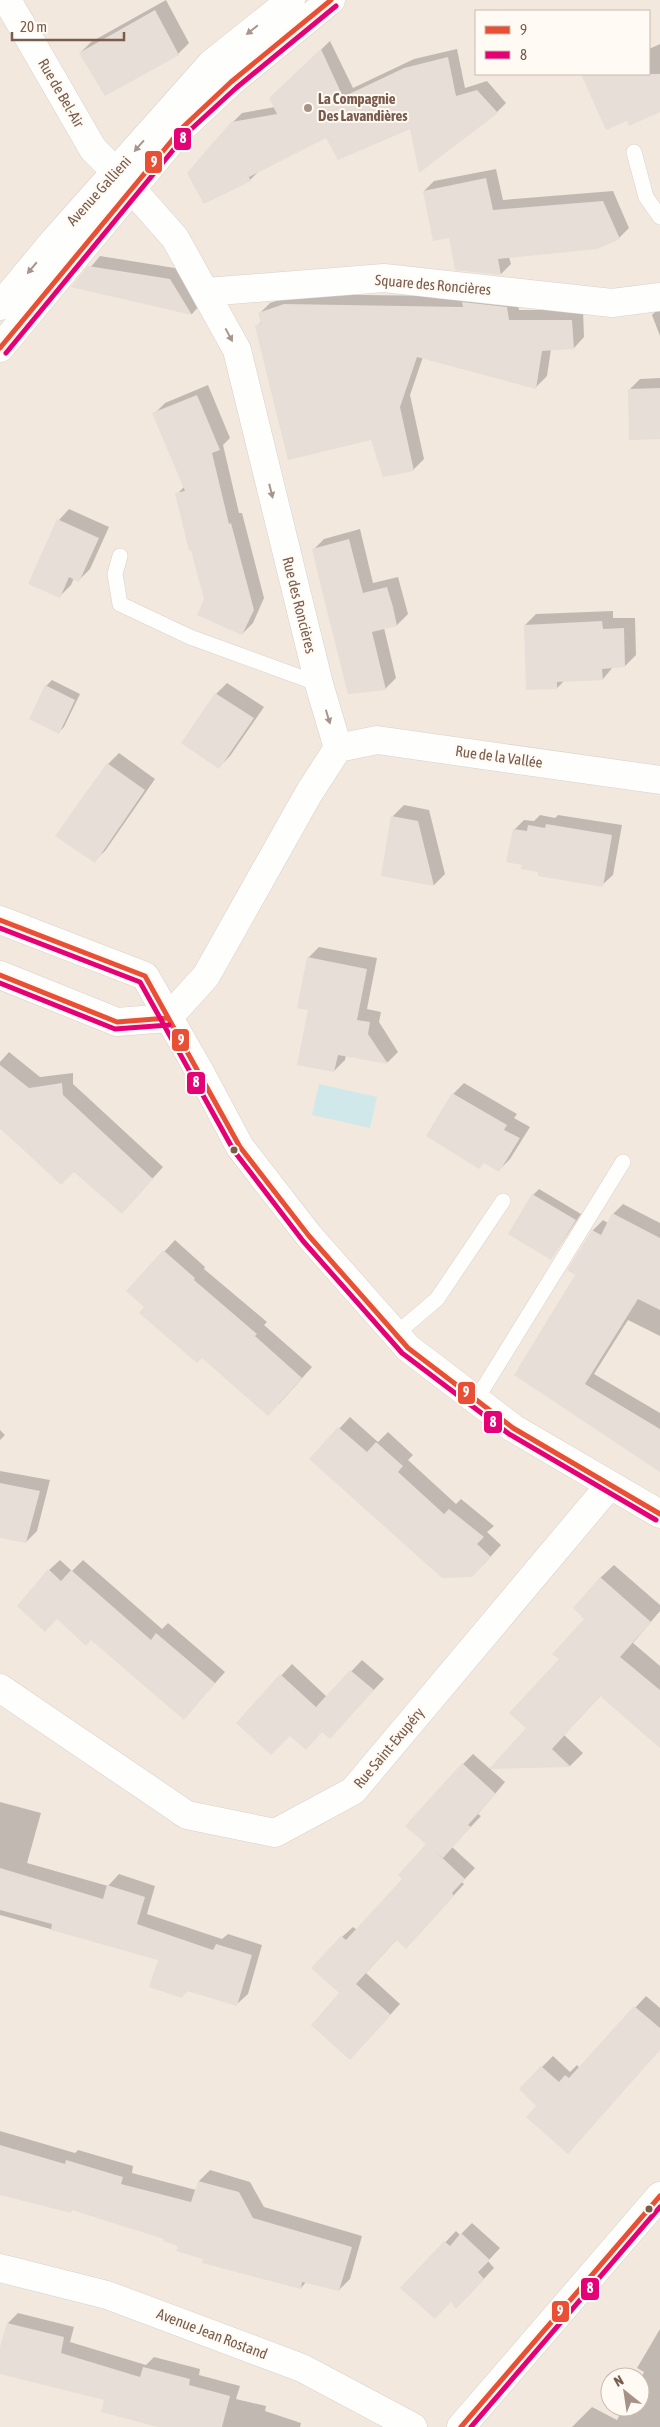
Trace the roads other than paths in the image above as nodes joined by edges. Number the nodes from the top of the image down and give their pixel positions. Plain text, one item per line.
1 (7, 0) edge
2 (291, 0) edge
3 (331, 0) edge
4 (634, 152) dead end
5 (123, 179) junction
6 (660, 217) edge
7 (206, 292) junction
8 (660, 296) edge
9 (0, 306) edge
10 (0, 348) edge
11 (120, 556) dead end
12 (319, 684) junction
13 (338, 748) junction
14 (660, 780) edge
15 (0, 920) edge
16 (0, 975) edge
17 (168, 1018) junction
18 (623, 1162) dead end
19 (503, 1201) dead end
20 (396, 1334) junction
21 (476, 1400) junction
22 (609, 1486) junction
23 (660, 1514) edge
24 (0, 1688) edge
25 (660, 2196) edge
26 (0, 2268) edge
27 (412, 2427) edge
28 (461, 2427) edge

1 - 5 street, Rue de Bel-Air
2 -> 5 street, Avenue Gallieni
3 - 5 street, Avenue Gallieni
4 - 6 lane
5 - 7 street, Rue des Roncières
5 -> 9 street, Avenue Gallieni
5 - 10 street, Avenue Gallieni
7 - 8 street, Square des Roncières
7 -> 12 street, Rue des Roncières
11 - 12 lane
12 -> 13 street, Rue des Roncières
13 - 14 street, Rue de la Vallée
13 - 17 street
15 - 17 street
16 - 17 street
17 - 20 street
18 - 21 lane
19 - 20 lane
20 - 21 street
21 - 22 street
22 - 23 street
22 - 24 street, Rue Saint-Exupéry
25 - 28 street
26 - 27 street, Avenue Jean Rostand

